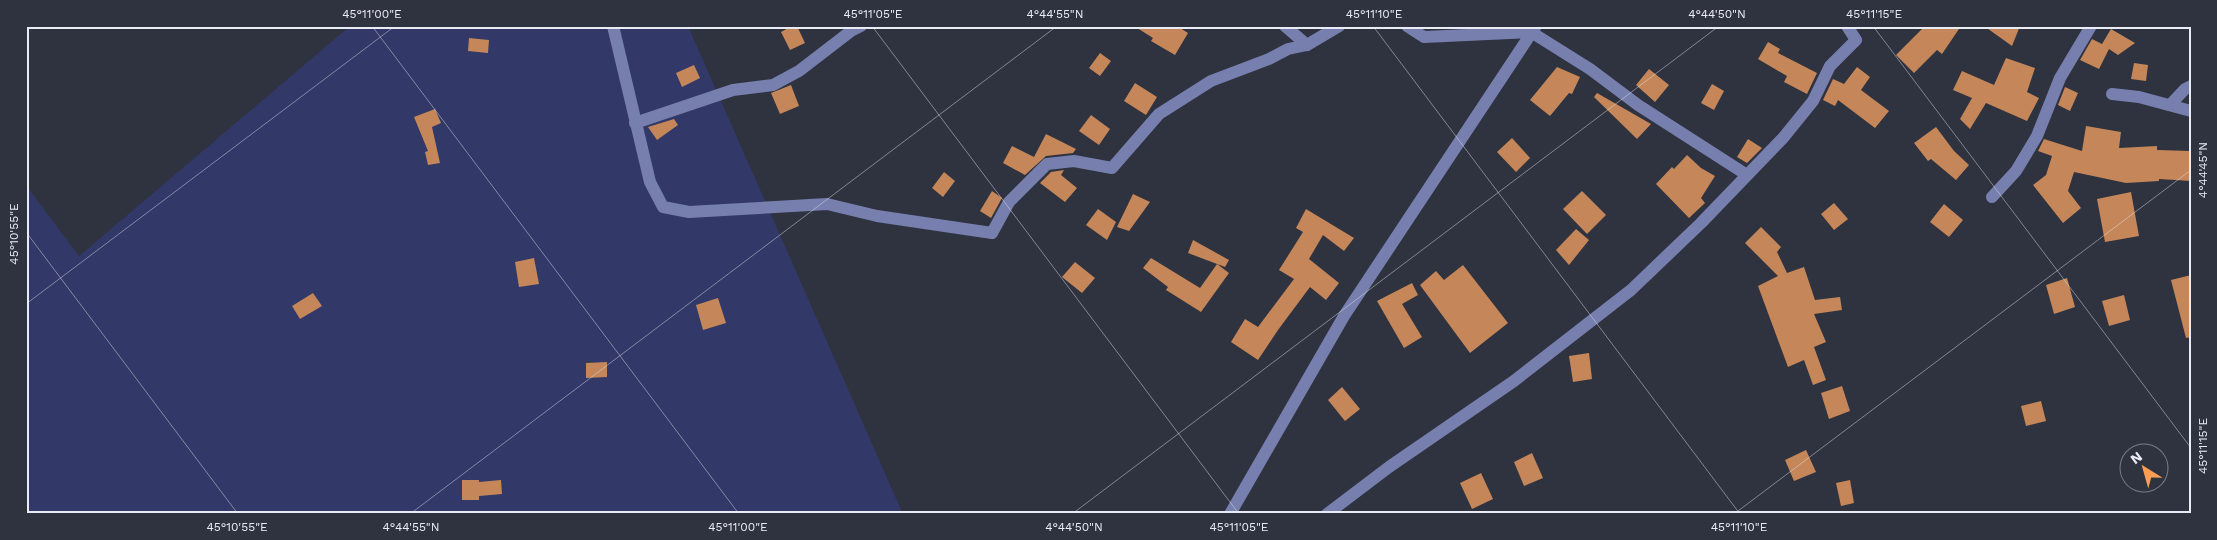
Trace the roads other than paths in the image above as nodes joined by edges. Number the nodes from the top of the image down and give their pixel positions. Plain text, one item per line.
1 (613, 26) edge
2 (1285, 26) edge
3 (1339, 26) edge
4 (1407, 26) edge
5 (1847, 26) edge
6 (2091, 26) edge
7 (854, 28) edge
8 (1534, 29) edge
9 (1428, 32) edge
10 (1307, 45) junction
11 (2191, 86) edge
12 (2112, 94) dead end
13 (2170, 105) junction
14 (2191, 111) edge
15 (635, 123) junction
16 (1747, 175) junction
17 (1992, 197) dead end
18 (1230, 514) edge
19 (1327, 514) edge

1 - 15 street
2 - 10 street
3 - 10 street
4 - 9 street
5 - 16 street
6 - 17 street
7 - 15 street
8 - 9 street
8 - 16 street
8 - 18 street
10 - 15 street
11 - 13 street
12 - 13 street
13 - 14 street
16 - 19 street

